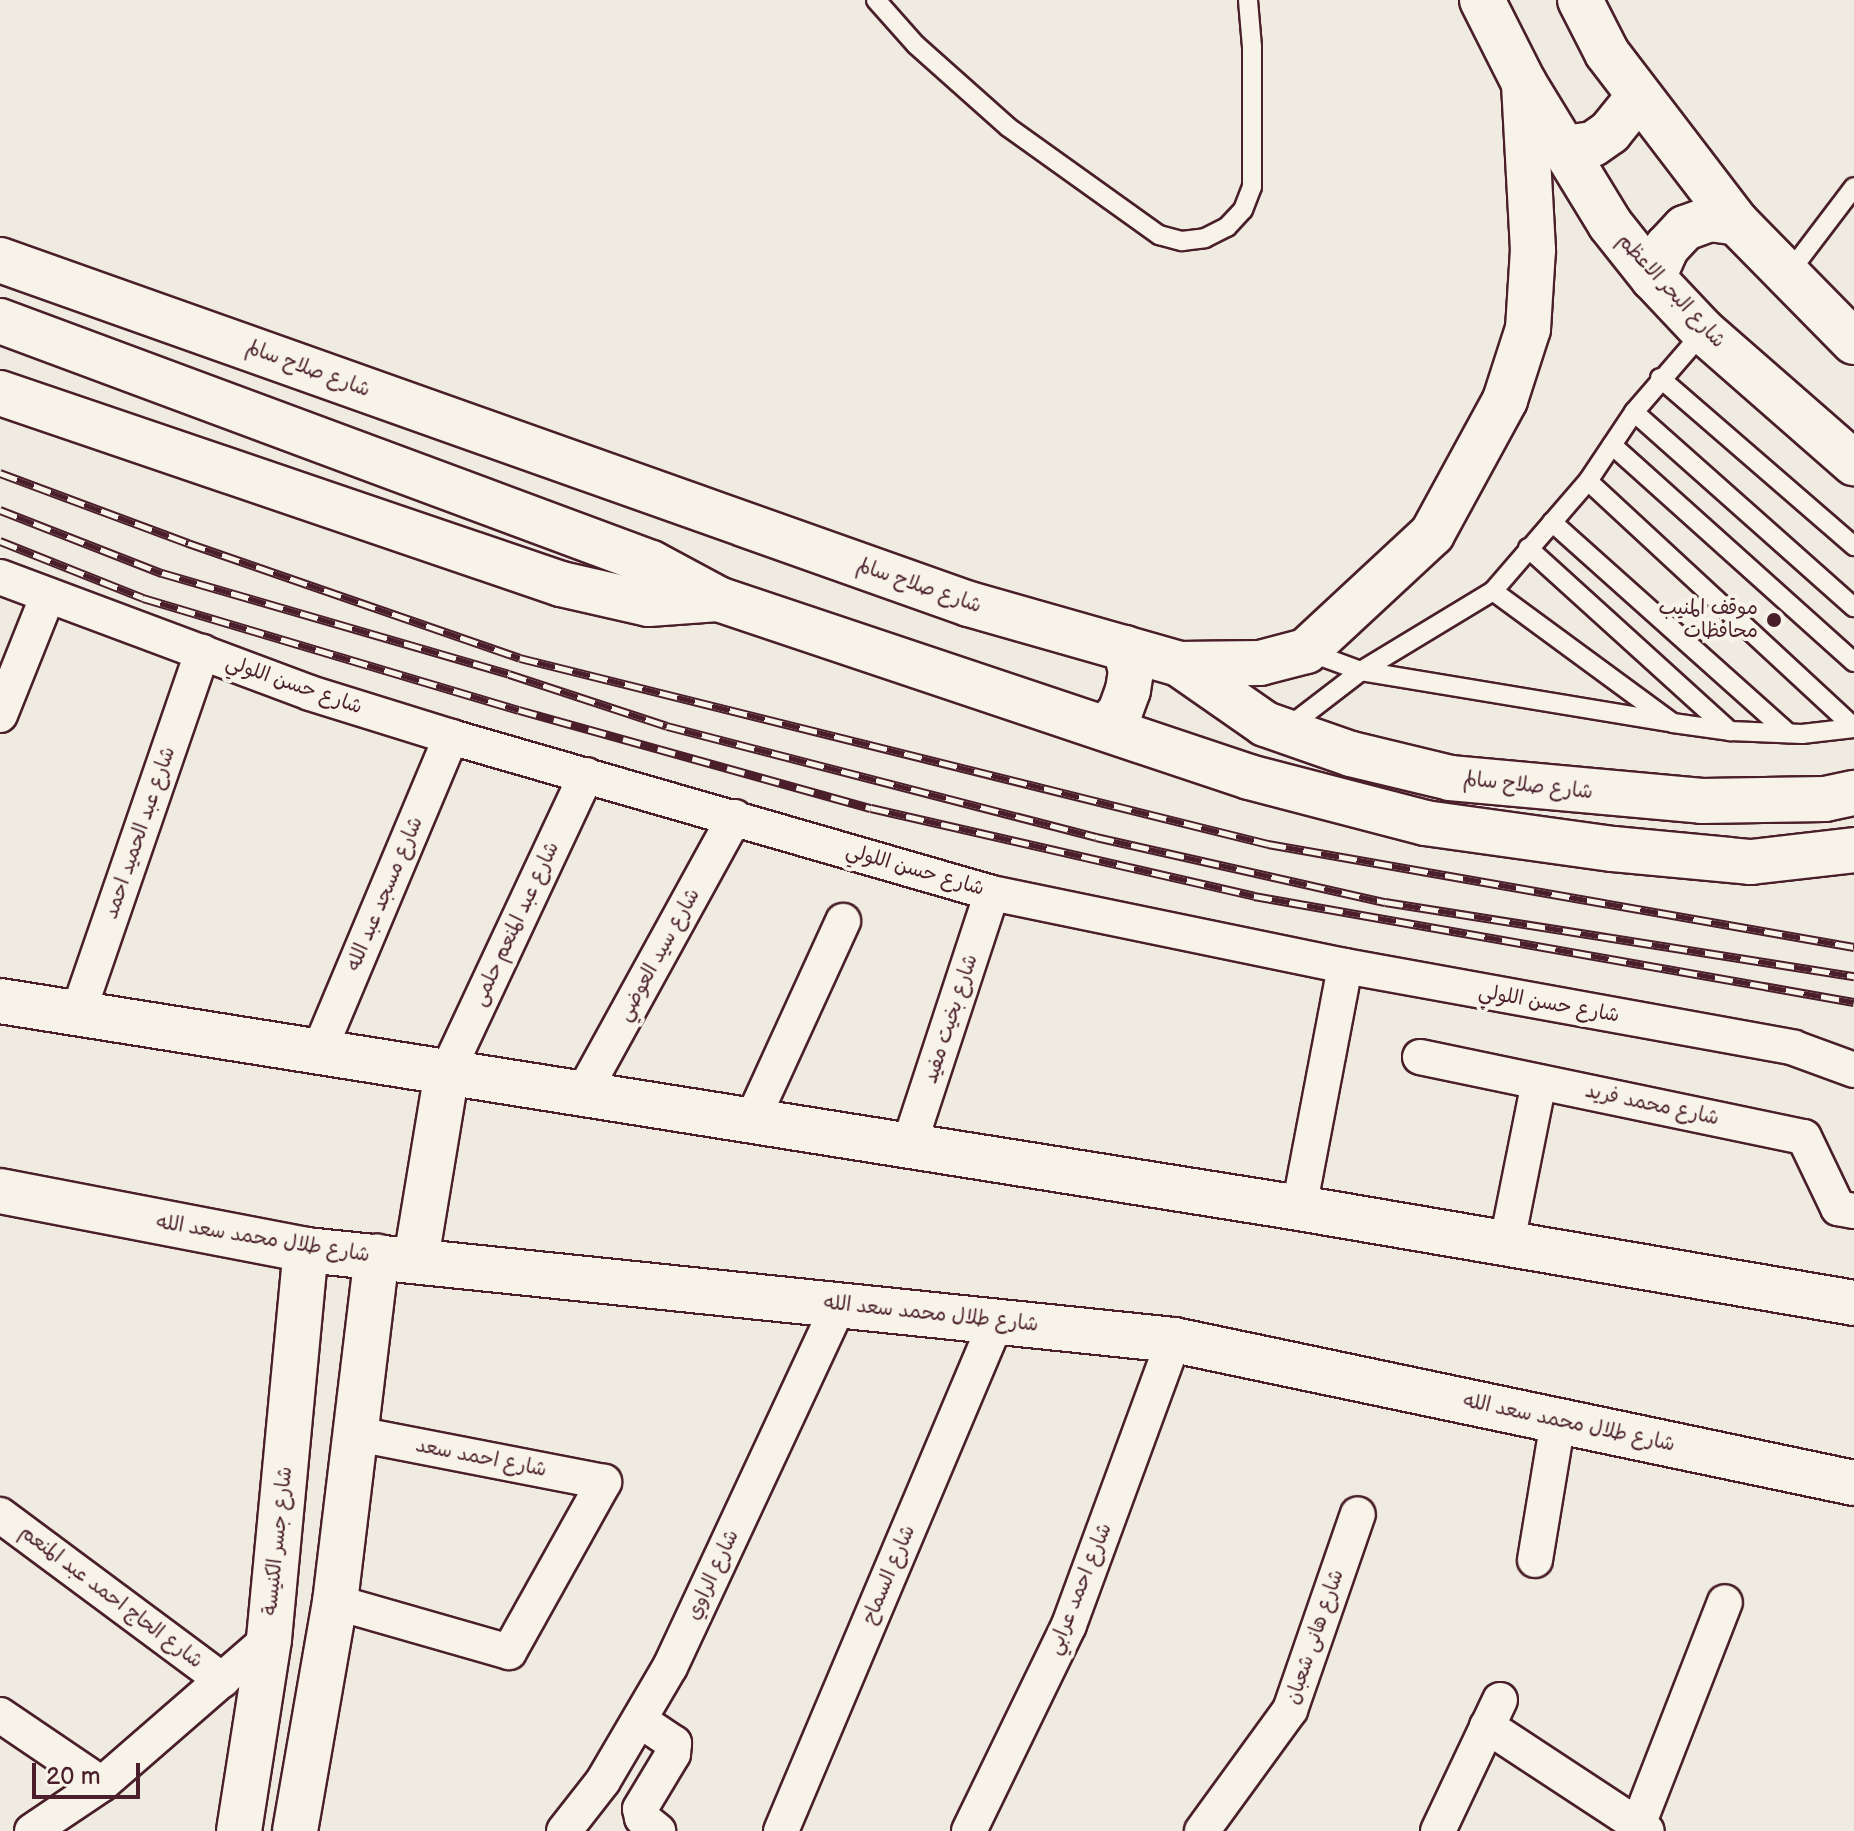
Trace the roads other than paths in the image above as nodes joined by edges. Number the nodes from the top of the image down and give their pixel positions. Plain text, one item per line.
1 (876, 0) edge
2 (1248, 0) edge
3 (1482, 0) edge
4 (1580, 0) edge
5 (1524, 83) junction
6 (1639, 96) junction
7 (1565, 148) junction
8 (1854, 187) edge
9 (1737, 223) junction
10 (0, 260) edge
11 (1788, 274) junction
12 (1653, 278) junction
13 (0, 321) edge
14 (1703, 331) junction
15 (1854, 342) edge
16 (1660, 378) junction
17 (0, 393) edge
18 (1634, 412) junction
19 (1612, 445) junction
20 (1854, 463) edge
21 (1588, 481) junction
22 (1552, 522) junction
23 (1854, 546) edge
24 (1528, 548) junction
25 (0, 577) edge
26 (1493, 591) junction
27 (48, 595) junction
28 (718, 599) junction
29 (1854, 607) edge
30 (1125, 648) junction
31 (1306, 651) junction
32 (202, 652) junction
33 (1854, 662) edge
34 (1179, 664) junction
35 (1361, 671) junction
36 (0, 715) edge
37 (1673, 723) junction
38 (1107, 726) junction
39 (1854, 728) edge
40 (1730, 731) junction
41 (1282, 732) junction
42 (1788, 733) junction
43 (451, 737) junction
44 (586, 775) junction
45 (1854, 793) edge
46 (735, 817) junction
47 (1854, 850) edge
48 (992, 893) junction
49 (843, 921) dead end
50 (1345, 966) junction
51 (0, 1001) edge
52 (78, 1013) junction
53 (319, 1051) junction
54 (1420, 1057) dead end
55 (1854, 1070) edge
56 (447, 1072) junction
57 (1539, 1082) junction
58 (583, 1093) junction
59 (752, 1120) junction
60 (909, 1145) junction
61 (0, 1191) edge
62 (1299, 1208) junction
63 (1847, 1211) edge
64 (1507, 1242) junction
65 (306, 1250) junction
66 (396, 1258) junction
67 (1854, 1303) edge
68 (839, 1305) junction
69 (997, 1320) junction
70 (1174, 1340) junction
71 (1558, 1421) junction
72 (358, 1434) junction
73 (1854, 1483) edge
74 (1358, 1514) dead end
75 (0, 1515) edge
76 (1535, 1560) dead end
77 (335, 1602) junction
78 (1725, 1602) dead end
79 (269, 1639) junction
80 (222, 1680) junction
81 (0, 1715) edge
82 (641, 1721) junction
83 (102, 1784) junction
84 (1643, 1828) edge
85 (32, 1831) edge
86 (239, 1831) edge
87 (295, 1831) edge
88 (564, 1831) edge
89 (658, 1831) edge
90 (781, 1831) edge
91 (969, 1831) edge
92 (1202, 1831) edge
93 (1438, 1831) edge

1 - 2 lane
3 - 5 main road, شارع البحر الاعظم
4 - 6 main road
5 - 7 main road, شارع البحر الاعظم
5 - 31 main road
6 - 7 main road
6 - 9 main road
7 - 12 main road, شارع البحر الاعظم
8 - 11 lane
9 - 11 main road
9 - 12 main road
10 - 30 main road, شارع صلاح سالم
11 - 15 main road
12 - 14 main road, شارع البحر الاعظم
13 - 28 main road
14 - 16 lane
14 - 20 main road, شارع البحر الاعظم
16 - 18 lane
16 - 23 lane
17 - 28 main road
18 - 19 lane
18 - 29 lane
19 - 21 lane
19 - 33 lane
21 - 22 lane
21 - 39 lane
22 - 24 lane
22 - 42 lane
24 - 26 lane
24 - 40 lane
25 - 27 street, شارع حسن اللولي
26 - 35 lane
26 - 37 lane
27 - 32 street, شارع حسن اللولي
27 - 36 street
28 - 38 main road
30 - 34 main road, شارع صلاح سالم
30 - 38 main road
31 - 34 main road
31 - 35 lane
32 - 43 street, شارع حسن اللولي
32 - 52 street, شارع عبد الحميد احمد
34 - 41 main road, شارع صلاح سالم
35 - 37 lane
35 - 41 lane
37 - 40 lane
38 - 47 main road
39 - 42 lane
40 - 42 lane
41 - 45 main road, شارع صلاح سالم
43 - 44 street, شارع حسن اللولي
43 - 53 street, شارع مسجد عبد الله
44 - 46 street, شارع حسن اللولي
44 - 56 street, شارع عبد المنعم حلمى
46 - 48 street, شارع حسن اللولي
46 - 58 street, شارع سيد العوضي
48 - 50 street, شارع حسن اللولي
48 - 60 street, شارع بخيت مفيد
49 - 59 street
50 - 55 street, شارع حسن اللولي
50 - 62 street
51 - 52 main road
52 - 53 main road
53 - 56 main road
54 - 57 street, شارع محمد فريد
56 - 58 main road
56 - 66 main road
57 - 63 street, شارع محمد فريد
57 - 64 street
58 - 59 main road
59 - 60 main road
60 - 62 main road
61 - 65 main road, شارع طلال محمد سعد الله
62 - 64 main road
64 - 67 main road
65 - 66 main road, شارع طلال محمد سعد الله
65 - 79 main road, شارع جسر الكنيسة
66 - 68 main road, شارع طلال محمد سعد الله
66 - 72 main road
68 - 69 main road, شارع طلال محمد سعد الله
68 - 82 street, شارع الراوي
69 - 70 main road, شارع طلال محمد سعد الله
69 - 90 street, شارع السماح
70 - 71 main road, شارع طلال محمد سعد الله
70 - 91 street, شارع احمد عرابي
71 - 73 main road, شارع طلال محمد سعد الله
71 - 76 street
72 - 77 main road
72 - 77 street, شارع احمد سعد
74 - 92 street, شارع هانى شعبان
75 - 80 street, شارع الحاج احمد عبد المنعم
77 - 87 main road
78 - 84 street
79 - 80 street
79 - 86 main road, شارع جسر الكنيسة
80 - 83 street
81 - 83 street
82 - 88 street, شارع الراوي
82 - 89 street
83 - 85 street
84 - 93 street

